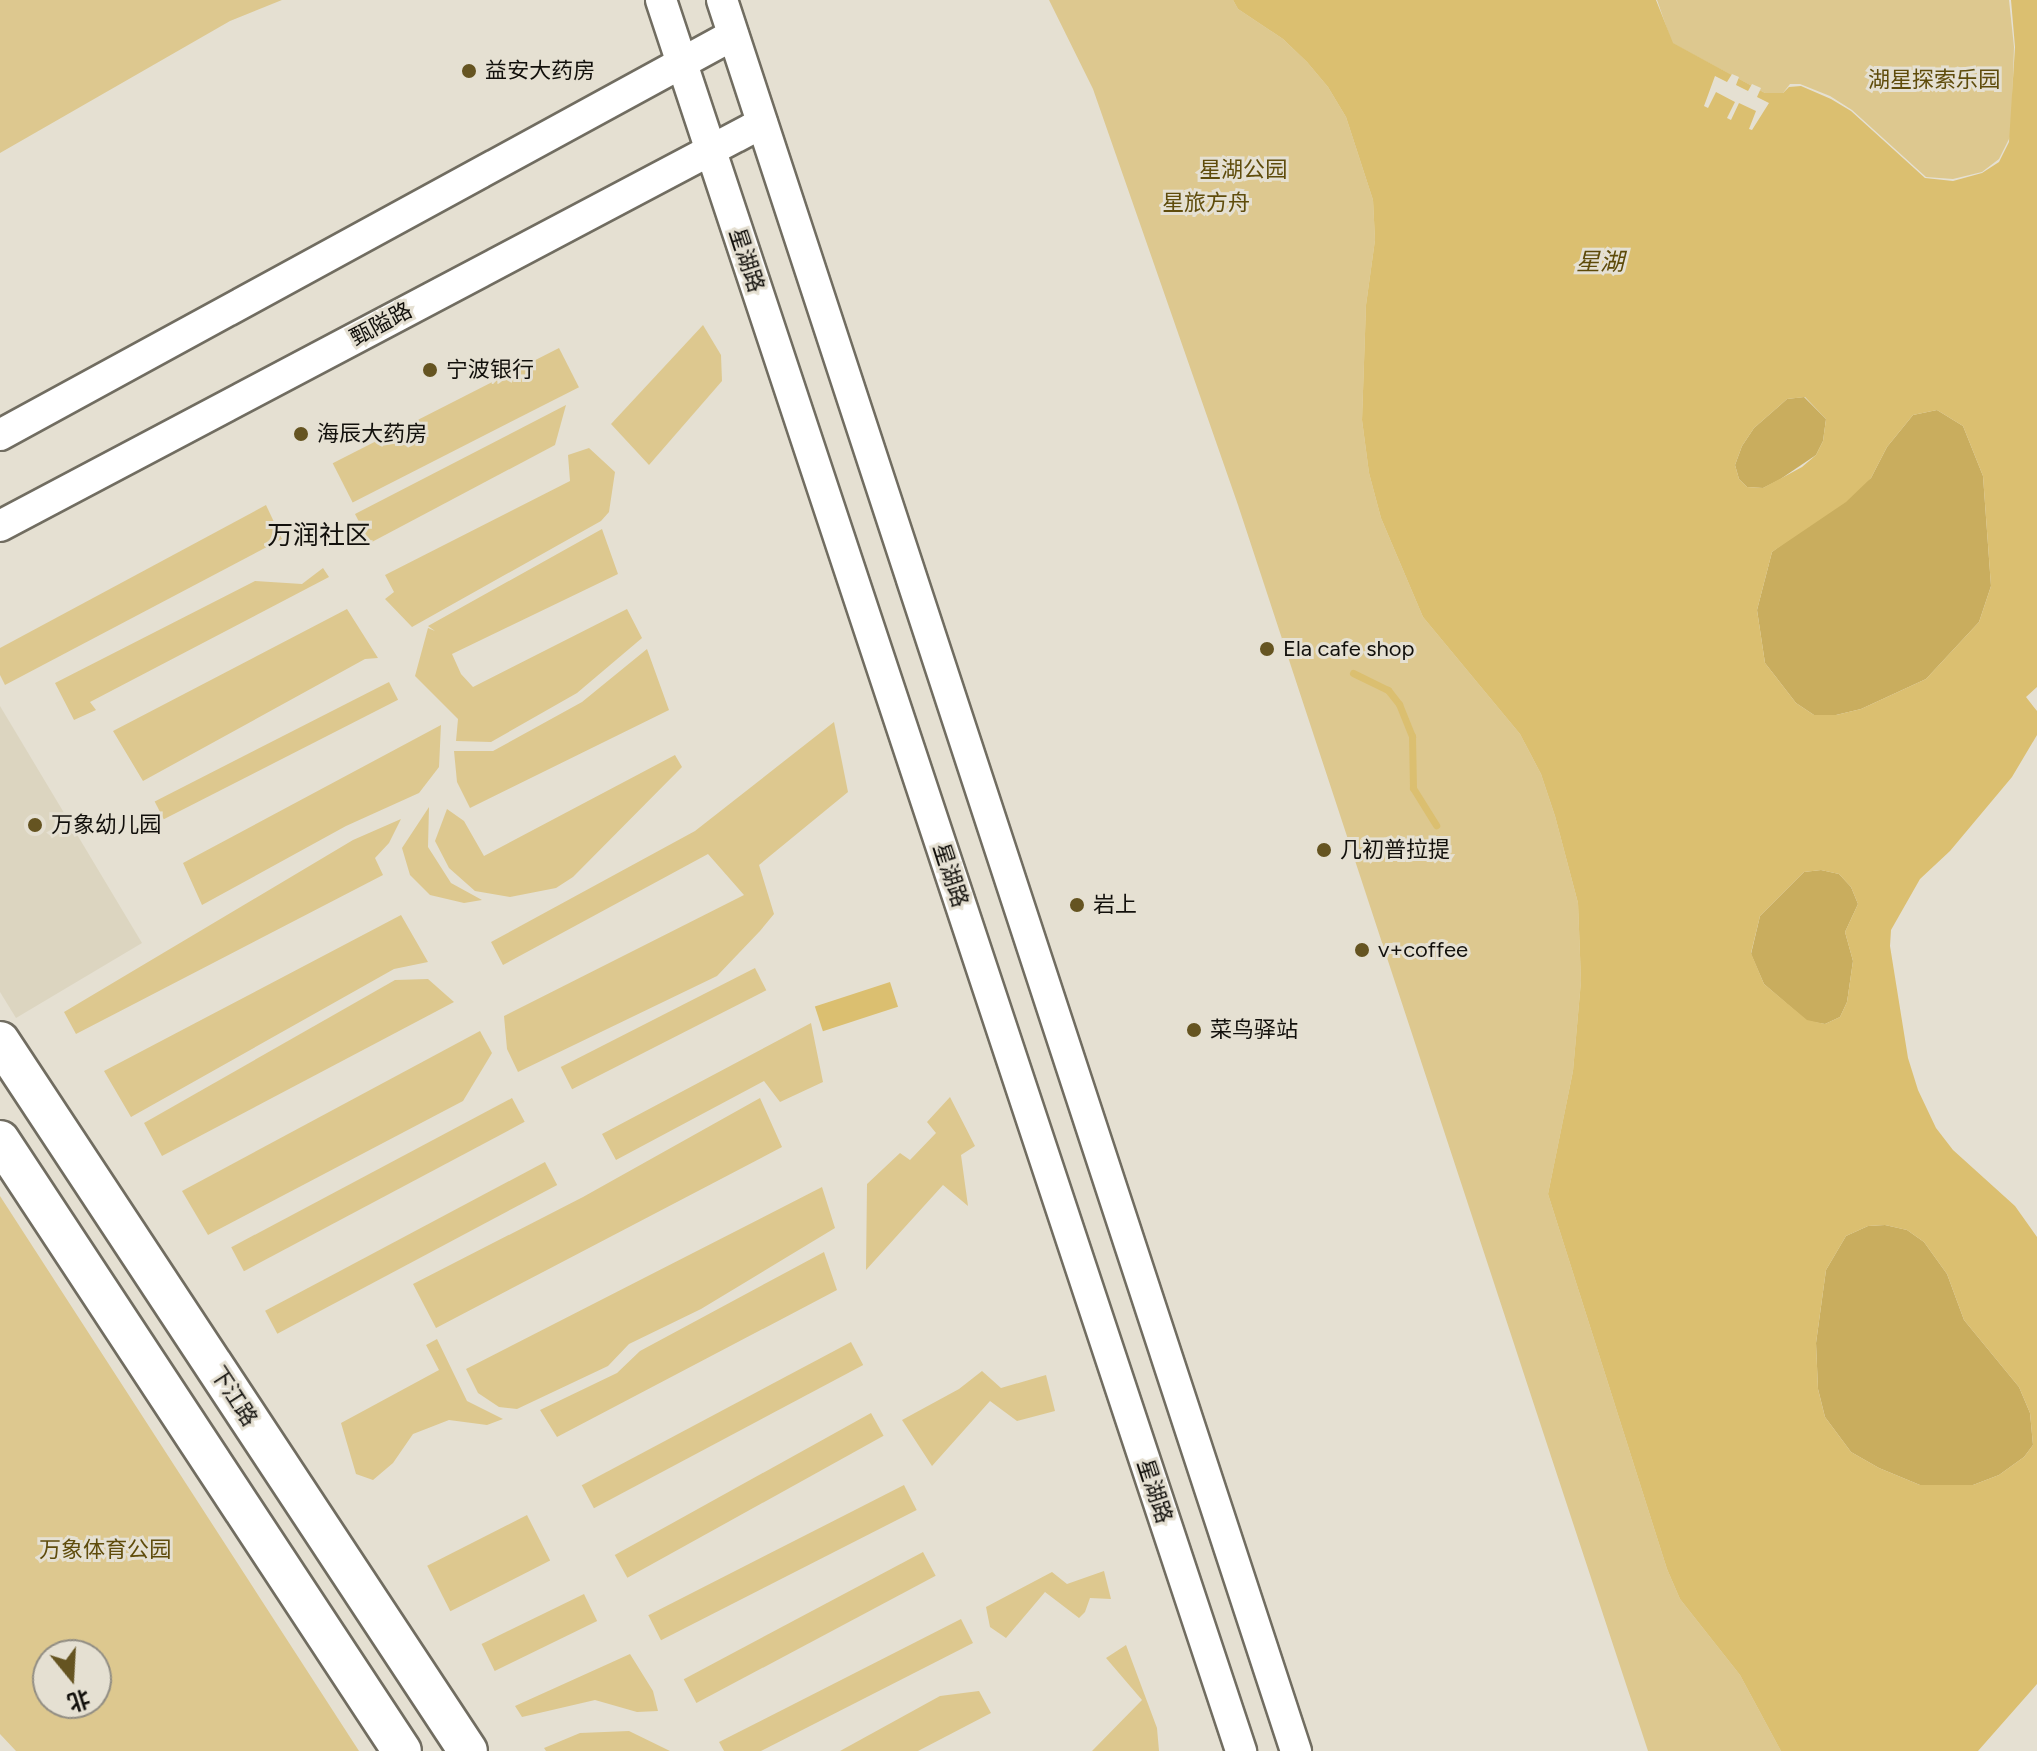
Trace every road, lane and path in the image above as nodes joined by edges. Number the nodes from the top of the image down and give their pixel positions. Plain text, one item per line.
1 (661, 0) edge
2 (722, 0) edge
3 (733, 35) junction
4 (682, 63) junction
5 (762, 123) junction
6 (711, 150) junction
7 (0, 435) edge
8 (0, 526) edge
9 (0, 1041) edge
10 (0, 1140) edge
11 (402, 1751) edge
12 (468, 1751) edge
13 (1241, 1751) edge
14 (1296, 1751) edge

1 - 4 street, 星湖路
2 - 3 street
3 - 4 street
3 - 5 street
4 - 6 street, 星湖路
4 - 7 street
5 - 6 street, 甄隘路
5 - 14 street
6 - 8 street, 甄隘路
6 - 13 street, 星湖路
9 - 12 main road, 下江路
10 - 11 main road

